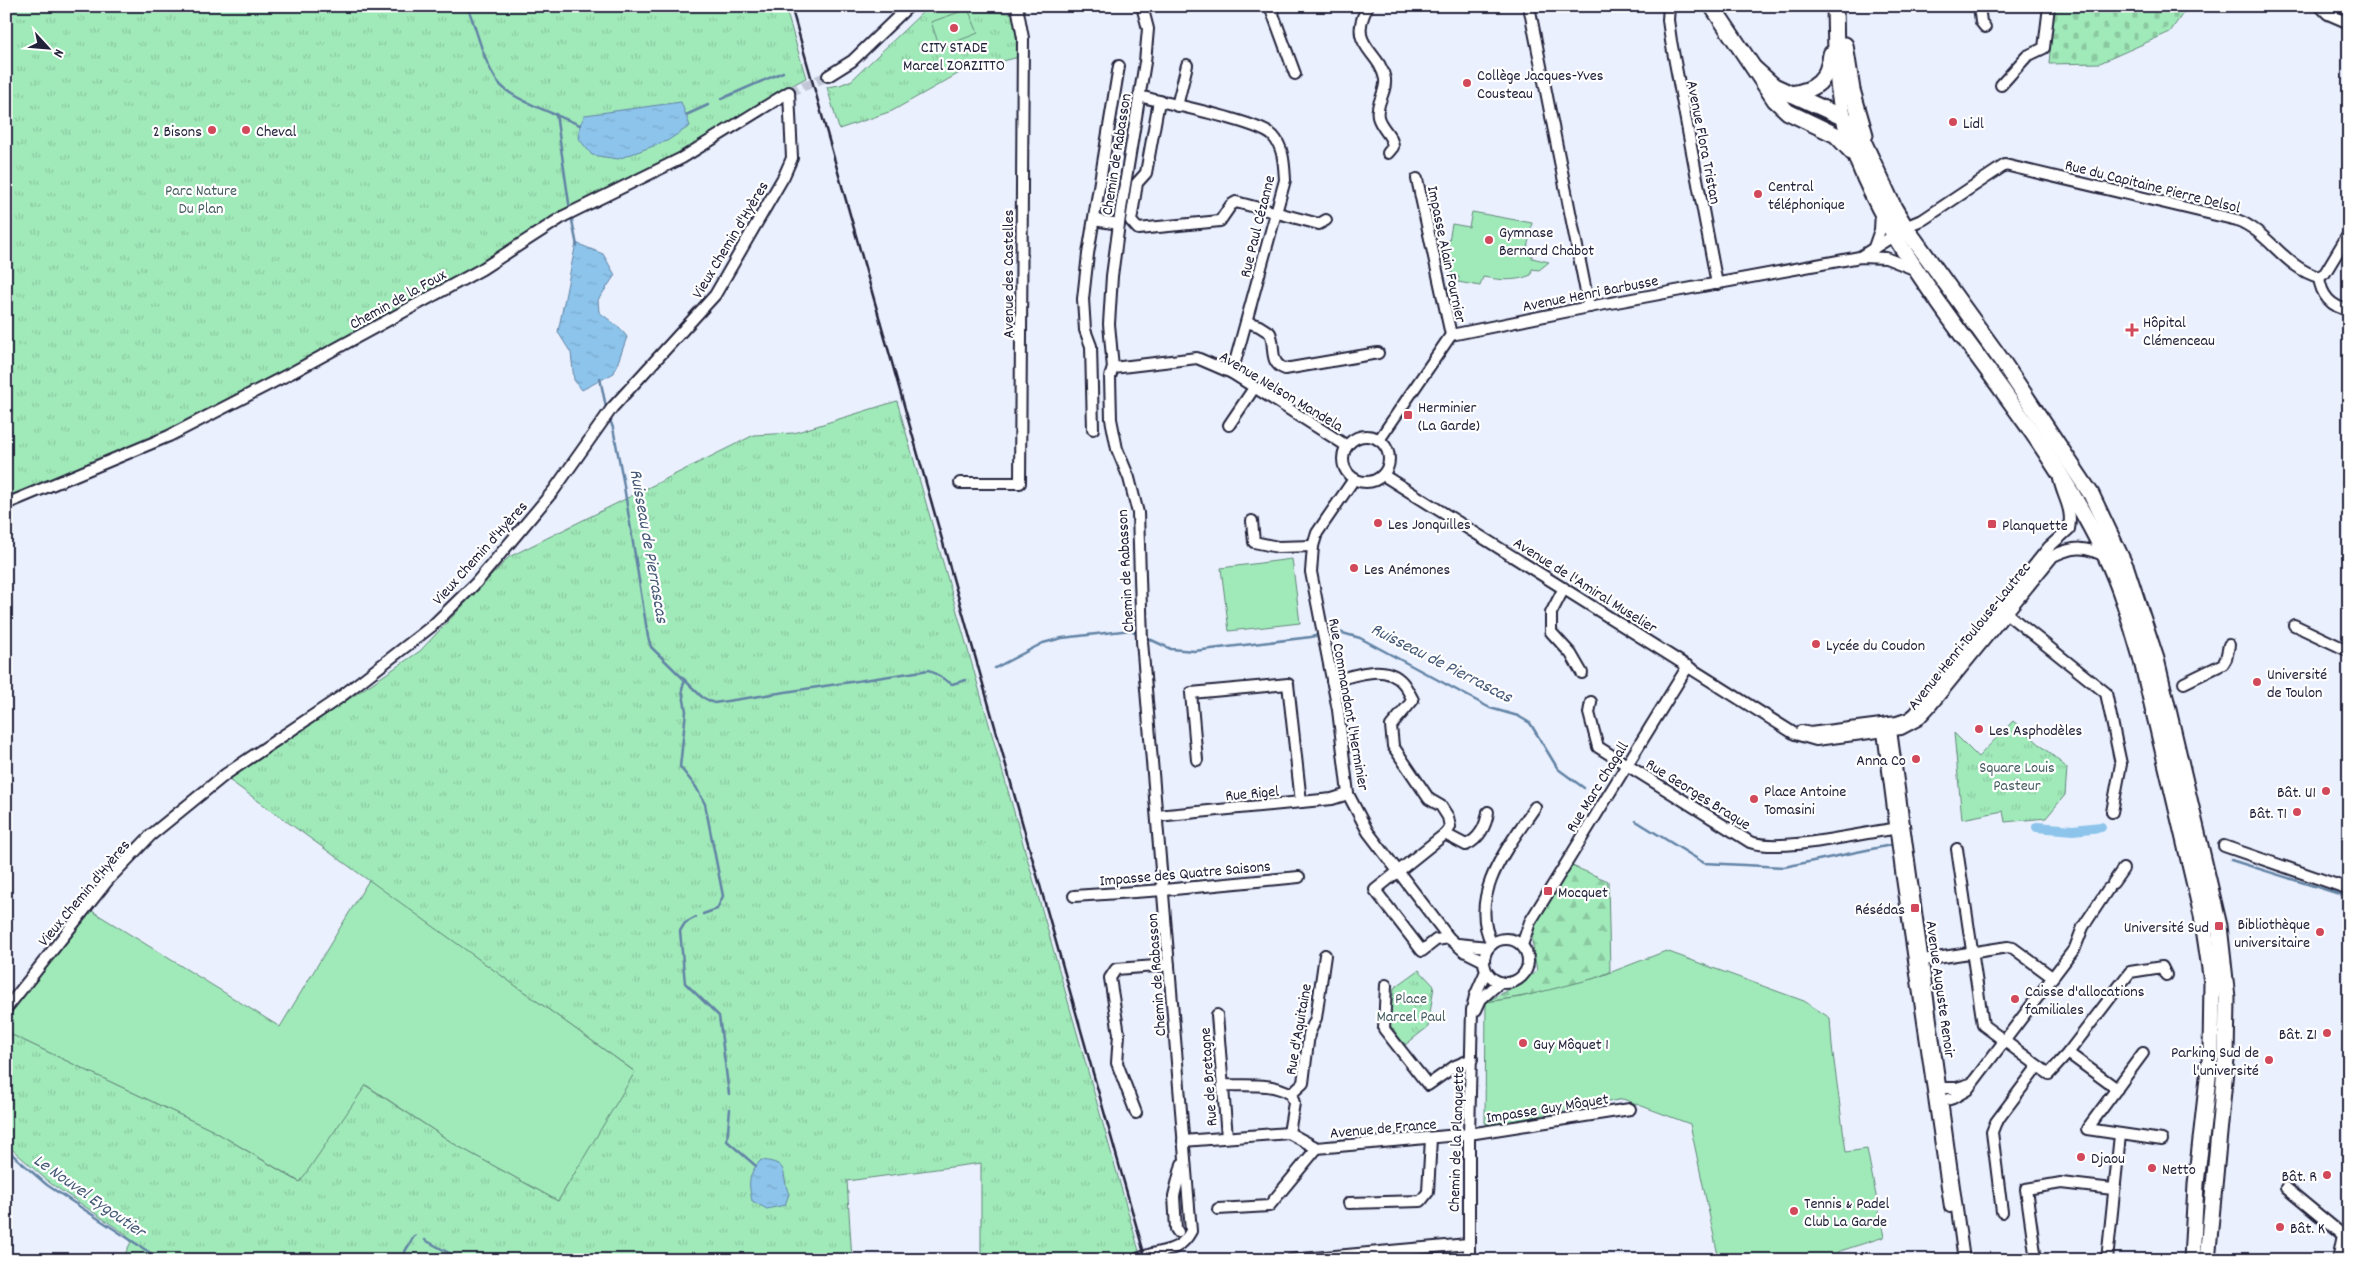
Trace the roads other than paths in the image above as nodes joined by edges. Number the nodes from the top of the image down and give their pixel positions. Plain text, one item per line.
1 (909, 6) edge
2 (1017, 6) edge
3 (1142, 6) edge
4 (1270, 6) edge
5 (1368, 6) edge
6 (1529, 6) edge
7 (1669, 6) edge
8 (1712, 6) edge
9 (1835, 6) edge
10 (1842, 6) edge
11 (1979, 6) edge
12 (2049, 6) edge
13 (2320, 6) edge
14 (1835, 23) junction
15 (2349, 23) edge
16 (1985, 27) dead end
17 (1187, 64) dead end
18 (1119, 66) dead end
19 (1755, 69) junction
20 (1295, 74) dead end
21 (830, 75) tunnel mouth
22 (2000, 85) dead end
23 (788, 92) joint
24 (1790, 94) junction
25 (1139, 96) junction
26 (1159, 101) junction
27 (1177, 106) junction
28 (1844, 118) junction
29 (1388, 152) dead end
30 (1857, 156) junction
31 (1876, 169) junction
32 (1417, 179) dead end
33 (1881, 211) junction
34 (1276, 214) junction
35 (1094, 220) junction
36 (1326, 220) dead end
37 (1119, 224) junction
38 (2349, 233) edge
39 (1903, 236) junction
40 (1873, 250) junction
41 (1860, 258) junction
42 (1886, 258) junction
43 (1918, 270) junction
44 (2319, 277) junction
45 (1717, 284) junction
46 (1589, 307) junction
47 (2349, 310) edge
48 (1247, 322) junction
49 (1451, 335) junction
50 (1378, 354) dead end
51 (1113, 368) junction
52 (1232, 374) junction
53 (1254, 388) junction
54 (1229, 425) dead end
55 (1093, 429) dead end
56 (1379, 440) junction
57 (1347, 446) junction
58 (2058, 472) junction
59 (1383, 475) junction
60 (1354, 479) junction
61 (960, 484) dead end
62 (6, 504) edge
63 (2101, 514) junction
64 (1252, 521) dead end
65 (2087, 522) junction
66 (2108, 530) junction
67 (2066, 533) junction
68 (2095, 537) junction
69 (1313, 546) junction
70 (2072, 548) junction
71 (2106, 557) junction
72 (1564, 588) junction
73 (2006, 613) junction
74 (2294, 625) dead end
75 (2229, 645) dead end
76 (2349, 651) edge
77 (1688, 666) junction
78 (1582, 673) dead end
79 (1332, 681) junction
80 (2184, 683) dead end
81 (1591, 702) dead end
82 (1886, 727) junction
83 (1197, 760) dead end
84 (1627, 766) junction
85 (1348, 794) junction
86 (1301, 802) junction
87 (1535, 807) dead end
88 (1488, 812) dead end
89 (2112, 812) dead end
90 (1157, 816) junction
91 (1900, 828) junction
92 (1445, 834) junction
93 (2224, 846) dead end
94 (1957, 850) dead end
95 (2123, 869) dead end
96 (1398, 871) junction
97 (1299, 877) dead end
98 (2349, 889) edge
99 (1164, 890) junction
100 (1074, 896) dead end
101 (1530, 922) junction
102 (1512, 939) junction
103 (1452, 940) junction
104 (1490, 946) junction
105 (1522, 946) junction
106 (1972, 952) junction
107 (1324, 954) dead end
108 (1919, 961) junction
109 (1169, 965) junction
110 (1485, 966) junction
111 (2166, 975) dead end
112 (2052, 978) junction
113 (1499, 983) junction
114 (1386, 985) dead end
115 (6, 1009) edge
116 (1218, 1015) dead end
117 (1474, 1018) junction
118 (2004, 1042) junction
119 (2068, 1053) junction
120 (2143, 1053) dead end
121 (1472, 1058) junction
122 (2038, 1066) junction
123 (1973, 1082) junction
124 (1224, 1085) junction
125 (1937, 1088) junction
126 (2117, 1089) junction
127 (1291, 1094) junction
128 (1939, 1103) junction
129 (1630, 1109) dead end
130 (1136, 1113) dead end
131 (1289, 1133) junction
132 (1469, 1134) junction
133 (2120, 1135) junction
134 (1227, 1137) junction
135 (1431, 1138) junction
136 (1183, 1140) junction
137 (2162, 1140) dead end
138 (1317, 1148) junction
139 (2286, 1188) dead end
140 (2113, 1189) junction
141 (1349, 1203) dead end
142 (1218, 1209) dead end
143 (2002, 1212) dead end
144 (1191, 1231) junction
145 (1178, 1232) junction
146 (2346, 1237) edge
147 (1468, 1244) junction
148 (1166, 1250) junction
149 (1136, 1260) edge
150 (1292, 1260) edge
151 (1469, 1260) edge
152 (1957, 1260) edge
153 (1964, 1260) edge
154 (2036, 1260) edge
155 (2107, 1260) edge
156 (2192, 1260) edge
157 (2207, 1260) edge
158 (2338, 1260) edge

1 - 21 street
2 - 61 street, Avenue des Castelles
3 - 25 street, Chemin de Rabasson
4 - 20 street
5 - 29 street
6 - 46 street
7 - 45 street, Avenue Flora Tristan
8 - 19 main road
9 - 14 main road
10 - 31 main road
11 - 16 street
12 - 22 street
13 - 15 street
14 - 24 main road
14 - 28 main road
17 - 27 street
18 - 35 street
19 - 24 main road
19 - 30 main road
23 - 62 street, Chemin de la Foux
23 - 115 street, Vieux Chemin d'Hyères
24 - 28 main road
25 - 26 street, Rue Paul Cézanne
25 - 37 street, Chemin de Rabasson
26 - 27 street, Rue Paul Cézanne
26 - 34 street
27 - 34 street, Rue Paul Cézanne
28 - 30 main road
28 - 31 main road
30 - 33 main road
31 - 39 main road
32 - 49 street, Impasse Alain Fournier
33 - 39 main road
33 - 40 street
34 - 36 street
34 - 48 street, Rue Paul Cézanne
35 - 37 street
35 - 55 street
37 - 51 street, Chemin de Rabasson
38 - 44 street
39 - 40 street, Avenue Henri Barbusse
39 - 42 street
39 - 43 main road
39 - 44 street, Rue du Capitaine Pierre Delsol
39 - 63 main road
40 - 41 street, Avenue Henri Barbusse
41 - 42 street, Avenue Henri Barbusse
41 - 45 street, Avenue Henri Barbusse
42 - 43 street, Avenue Henri Barbusse
43 - 58 main road
44 - 47 street
45 - 46 street, Avenue Henri Barbusse
46 - 49 street, Avenue Henri Barbusse
48 - 50 street
48 - 52 street, Rue Paul Cézanne
49 - 56 street
51 - 52 street, Avenue Nelson Mandela
51 - 90 street, Chemin de Rabasson
52 - 53 street, Avenue Nelson Mandela
53 - 54 street
53 - 57 street, Avenue Nelson Mandela
56 - 57 street
56 - 59 street
57 - 60 street
58 - 65 main road
58 - 67 street
59 - 60 street
59 - 72 street, Avenue de l'Amiral Muselier
60 - 69 street, Rue Commandant l'Herminier
63 - 65 street, Avenue Henri Toulouse-Lautrec
63 - 66 main road
64 - 69 street
65 - 67 street, Avenue Henri Toulouse-Lautrec
65 - 68 main road
66 - 68 street, Avenue Henri Toulouse-Lautrec
66 - 157 main road
67 - 82 street, Avenue Henri Toulouse-Lautrec
68 - 70 street, Avenue Henri Toulouse-Lautrec
68 - 71 main road
69 - 79 street, Rue Commandant l'Herminier
70 - 71 street
70 - 73 street, Avenue Henri Toulouse-Lautrec
71 - 156 main road
72 - 77 street, Avenue de l'Amiral Muselier
72 - 78 street
73 - 82 street, Avenue Henri Toulouse-Lautrec
73 - 89 street
74 - 76 street
75 - 80 street
77 - 82 street, Avenue de l'Amiral Muselier
77 - 84 street, Rue Marc Chagall
79 - 85 street, Rue Commandant l'Herminier
79 - 92 street
81 - 84 street, Rue Georges Braque
82 - 91 street, Avenue Auguste Renoir
83 - 86 street
84 - 91 street, Rue Georges Braque
84 - 101 street, Rue Marc Chagall
85 - 86 street, Rue Rigel
85 - 96 street, Rue Commandant l'Herminier
86 - 90 street, Rue Rigel
87 - 104 street
88 - 92 street
90 - 99 street, Chemin de Rabasson
91 - 108 street, Avenue Auguste Renoir
92 - 96 street
93 - 98 street
94 - 106 street
95 - 112 street
96 - 103 street, Rue Commandant l'Herminier
96 - 103 street
97 - 99 street, Impasse des Quatre Saisons
99 - 100 street, Impasse des Quatre Saisons
99 - 109 street, Chemin de Rabasson
101 - 102 street, Rue Marc Chagall
101 - 105 street, Rue Marc Chagall
102 - 104 street
102 - 105 street
103 - 104 street
103 - 110 street, Rue Commandant l'Herminier
104 - 110 street
105 - 113 street
106 - 108 street
106 - 112 street
106 - 118 street
107 - 127 street, Rue d'Aquitaine
108 - 125 street, Avenue Auguste Renoir
109 - 130 street
109 - 136 street, Chemin de Rabasson
110 - 113 street
110 - 117 street, Chemin de la Planquette
111 - 119 street
112 - 118 street
113 - 117 street, Chemin de la Planquette
114 - 121 street
116 - 124 street, Rue de Bretagne
117 - 121 street, Chemin de la Planquette
118 - 122 street
118 - 123 street
119 - 122 street
119 - 126 street
120 - 126 street
121 - 132 street, Chemin de la Planquette
122 - 143 street
123 - 125 street
123 - 128 street
124 - 127 street
124 - 134 street, Rue de Bretagne
125 - 128 street, Avenue Auguste Renoir
126 - 133 street
127 - 131 street, Rue d'Aquitaine
128 - 152 street, Avenue Auguste Renoir
128 - 153 street, Avenue Auguste Renoir
129 - 132 street, Impasse Guy Môquet
131 - 134 street
131 - 138 street, Avenue de France
132 - 135 street, Avenue de France
132 - 147 street, Chemin de la Planquette
133 - 137 street
133 - 140 street
134 - 136 street
135 - 138 street, Avenue de France
135 - 141 street
136 - 144 street, Chemin de Rabasson
136 - 145 street, Chemin de Rabasson
138 - 142 street
139 - 146 street
140 - 154 street
140 - 155 street
144 - 145 street
144 - 148 street
145 - 148 street
146 - 158 street
147 - 150 street
147 - 151 street, Chemin de la Planquette
148 - 149 street

